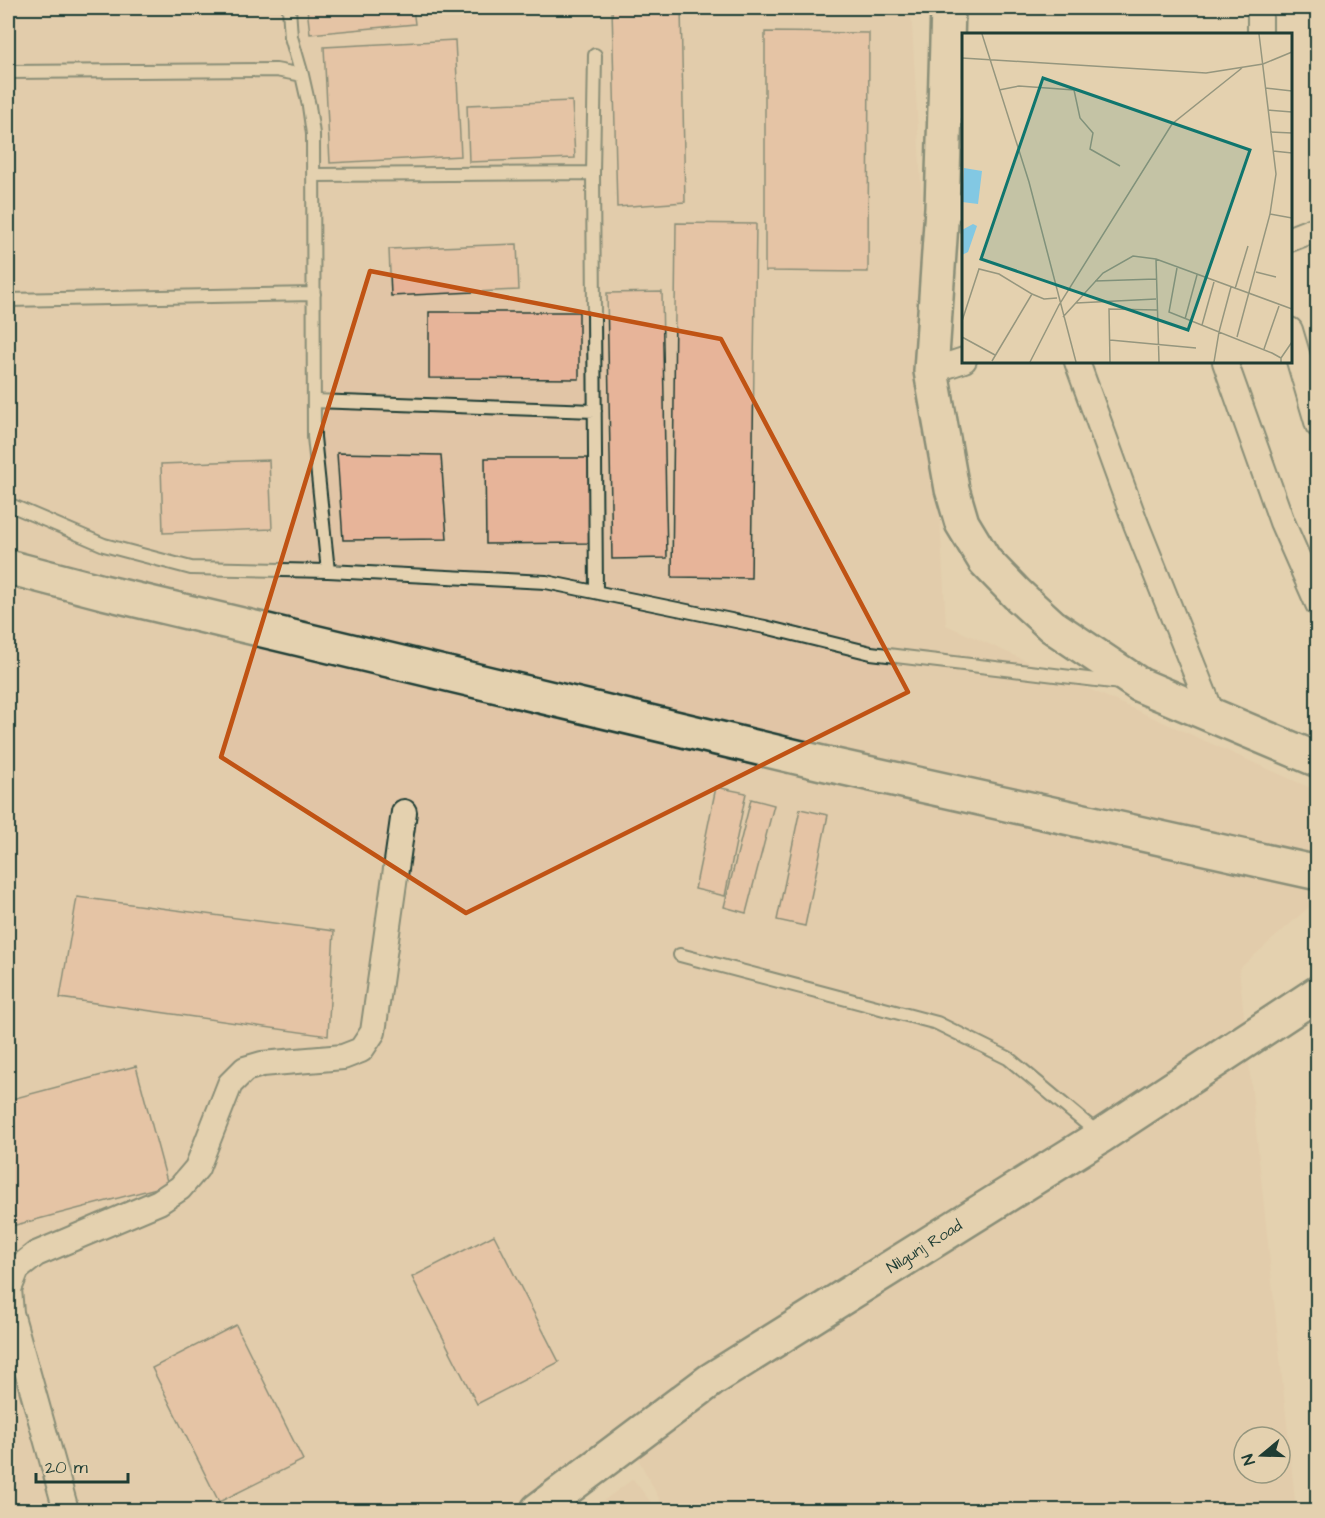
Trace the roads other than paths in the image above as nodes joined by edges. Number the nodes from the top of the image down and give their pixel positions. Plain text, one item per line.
1 (289, 8) edge
2 (948, 8) edge
3 (1260, 8) edge
4 (1260, 33) edge
5 (595, 56) dead end
6 (955, 65) edge
7 (8, 72) edge
8 (302, 75) junction
9 (593, 172) junction
10 (314, 175) junction
11 (953, 207) edge
12 (1317, 228) edge
13 (1292, 238) edge
14 (314, 294) junction
15 (8, 300) edge
16 (1292, 337) edge
17 (962, 360) edge
18 (1077, 363) edge
19 (1225, 363) edge
20 (931, 371) junction
21 (314, 401) junction
22 (595, 411) junction
23 (1317, 425) edge
24 (8, 504) edge
25 (8, 567) edge
26 (328, 571) junction
27 (596, 592) junction
28 (1317, 604) edge
29 (1140, 685) junction
30 (1213, 716) junction
31 (1317, 760) edge
32 (404, 812) dead end
33 (1317, 873) edge
34 (680, 955) dead end
35 (1317, 993) edge
36 (1101, 1136) junction
37 (66, 1510) edge
38 (538, 1510) edge

1 - 8 lane
2 - 6 street
3 - 4 street
5 - 9 lane
6 - 11 street
7 - 8 lane
8 - 10 lane
9 - 10 lane
9 - 22 lane
10 - 14 lane
11 - 20 street
12 - 13 street
14 - 15 lane
14 - 21 lane
16 - 23 street
17 - 20 street
18 - 30 street
19 - 28 street
20 - 29 street
21 - 22 lane
21 - 26 lane
22 - 27 lane
24 - 26 lane
25 - 33 street
26 - 27 lane
27 - 29 lane
29 - 30 street
30 - 31 street
32 - 37 street
34 - 36 lane
35 - 36 street, Nilgunj Road
36 - 38 street, Nilgunj Road

